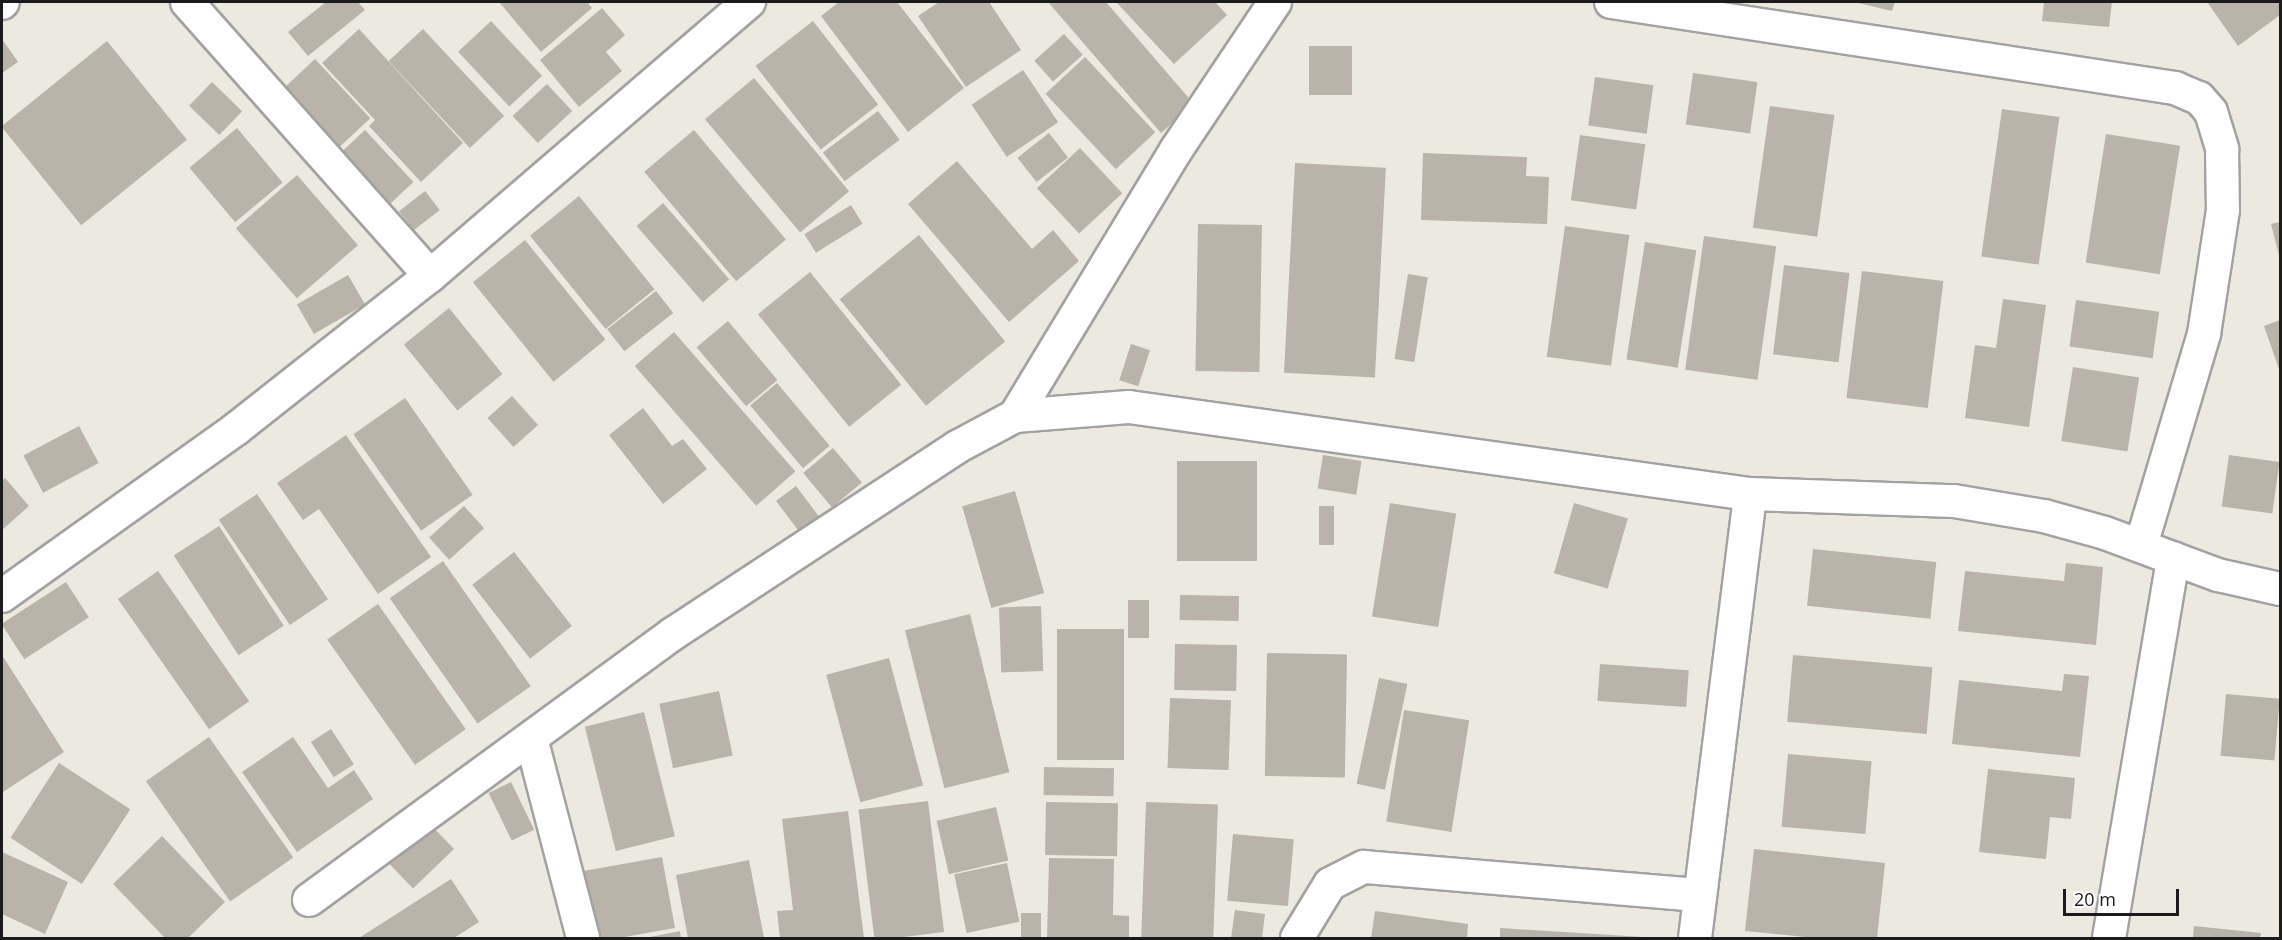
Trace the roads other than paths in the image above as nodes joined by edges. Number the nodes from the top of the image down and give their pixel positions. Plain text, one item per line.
1 (187, 2) edge
2 (749, 2) edge
3 (1275, 2) edge
4 (1611, 2) edge
5 (430, 276) junction
6 (1016, 416) junction
7 (1750, 494) junction
8 (2141, 546) junction
9 (2173, 558) junction
10 (2280, 589) edge
11 (2, 596) edge
12 (531, 738) junction
13 (1700, 895) junction
14 (309, 900) dead end
15 (583, 939) edge
16 (1297, 939) edge
17 (1695, 939) edge
18 (2109, 939) edge

1 - 5 street
2 - 5 street
3 - 6 street
4 - 8 street
5 - 11 street
6 - 7 street
6 - 12 street
7 - 8 street
7 - 13 street
8 - 9 street
9 - 10 street
9 - 18 street
12 - 14 street
12 - 15 street
13 - 16 street
13 - 17 street

